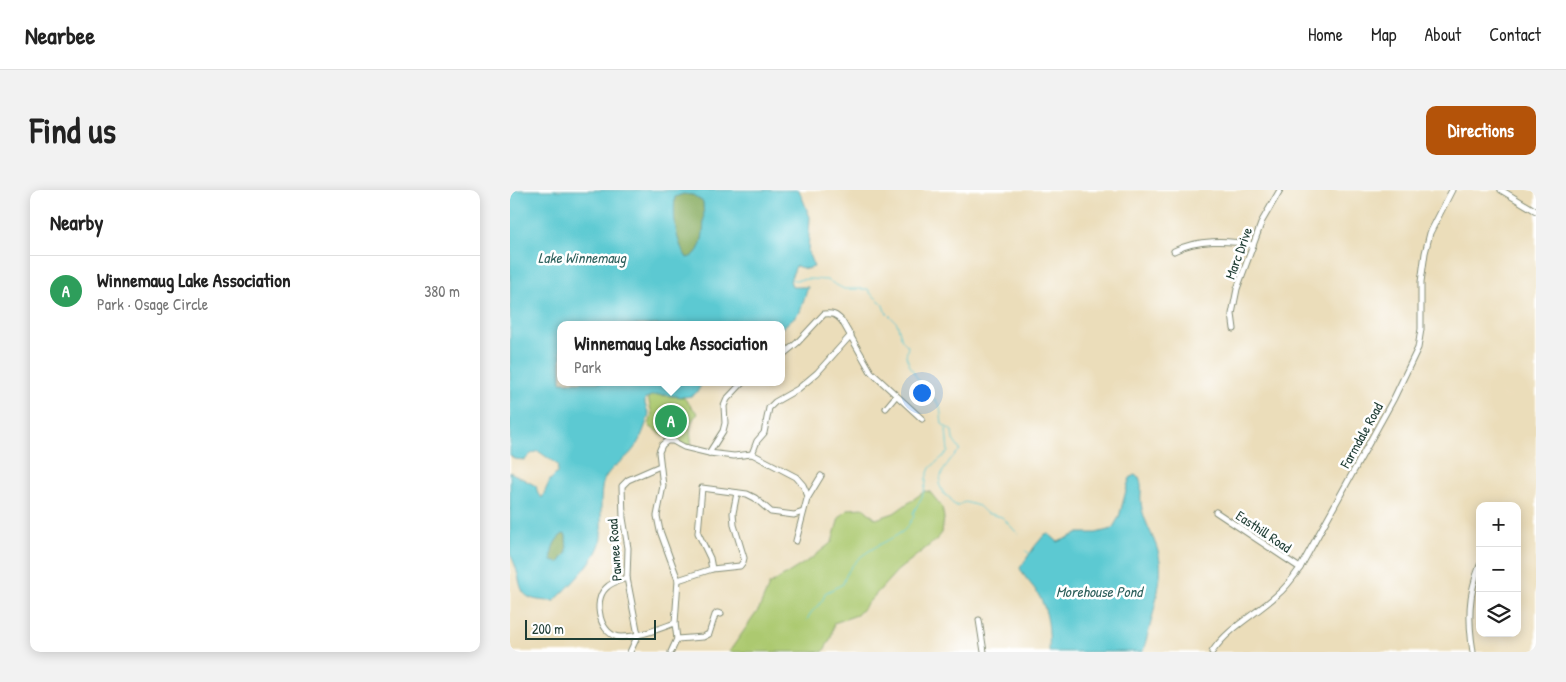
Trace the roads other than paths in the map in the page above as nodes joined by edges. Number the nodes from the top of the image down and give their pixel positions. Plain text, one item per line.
1 (1280, 190) edge
2 (1452, 190) edge
3 (1501, 190) edge
4 (1536, 211) edge
5 (1253, 244) junction
6 (1174, 251) dead end
7 (1234, 329) dead end
8 (851, 335) junction
9 (785, 353) edge
10 (739, 386) edge
11 (896, 396) junction
12 (886, 408) dead end
13 (922, 419) dead end
14 (709, 454) junction
15 (752, 454) junction
16 (660, 466) junction
17 (822, 476) dead end
18 (737, 493) junction
19 (808, 496) junction
20 (803, 512) junction
21 (1216, 512) dead end
22 (796, 541) dead end
23 (1300, 568) junction
24 (712, 570) junction
25 (627, 578) junction
26 (1476, 578) edge
27 (678, 580) junction
28 (721, 614) dead end
29 (979, 620) dead end
30 (675, 624) junction
31 (638, 635) junction
32 (677, 639) junction
33 (630, 652) edge
34 (670, 652) edge
35 (984, 652) edge
36 (1212, 652) edge
37 (1474, 652) edge

1 - 5 street, Marc Drive
2 - 23 street, Farmdale Road
3 - 4 street
5 - 6 street
5 - 7 street, Marc Drive
8 - 9 street
8 - 11 street
8 - 15 street
10 - 14 street
11 - 12 street
11 - 13 street
14 - 15 street
14 - 16 street
15 - 19 street
16 - 25 street, Pawnee Road
16 - 27 street
17 - 19 street
18 - 20 street
18 - 24 street
18 - 24 street
19 - 20 street
20 - 22 street
21 - 23 street, Easthill Road
23 - 36 street, Farmdale Road
24 - 27 street
25 - 31 street, Pawnee Road
25 - 31 street
26 - 37 street
27 - 30 street
28 - 32 street
29 - 35 street
30 - 31 street
30 - 32 street
31 - 33 street
32 - 34 street

